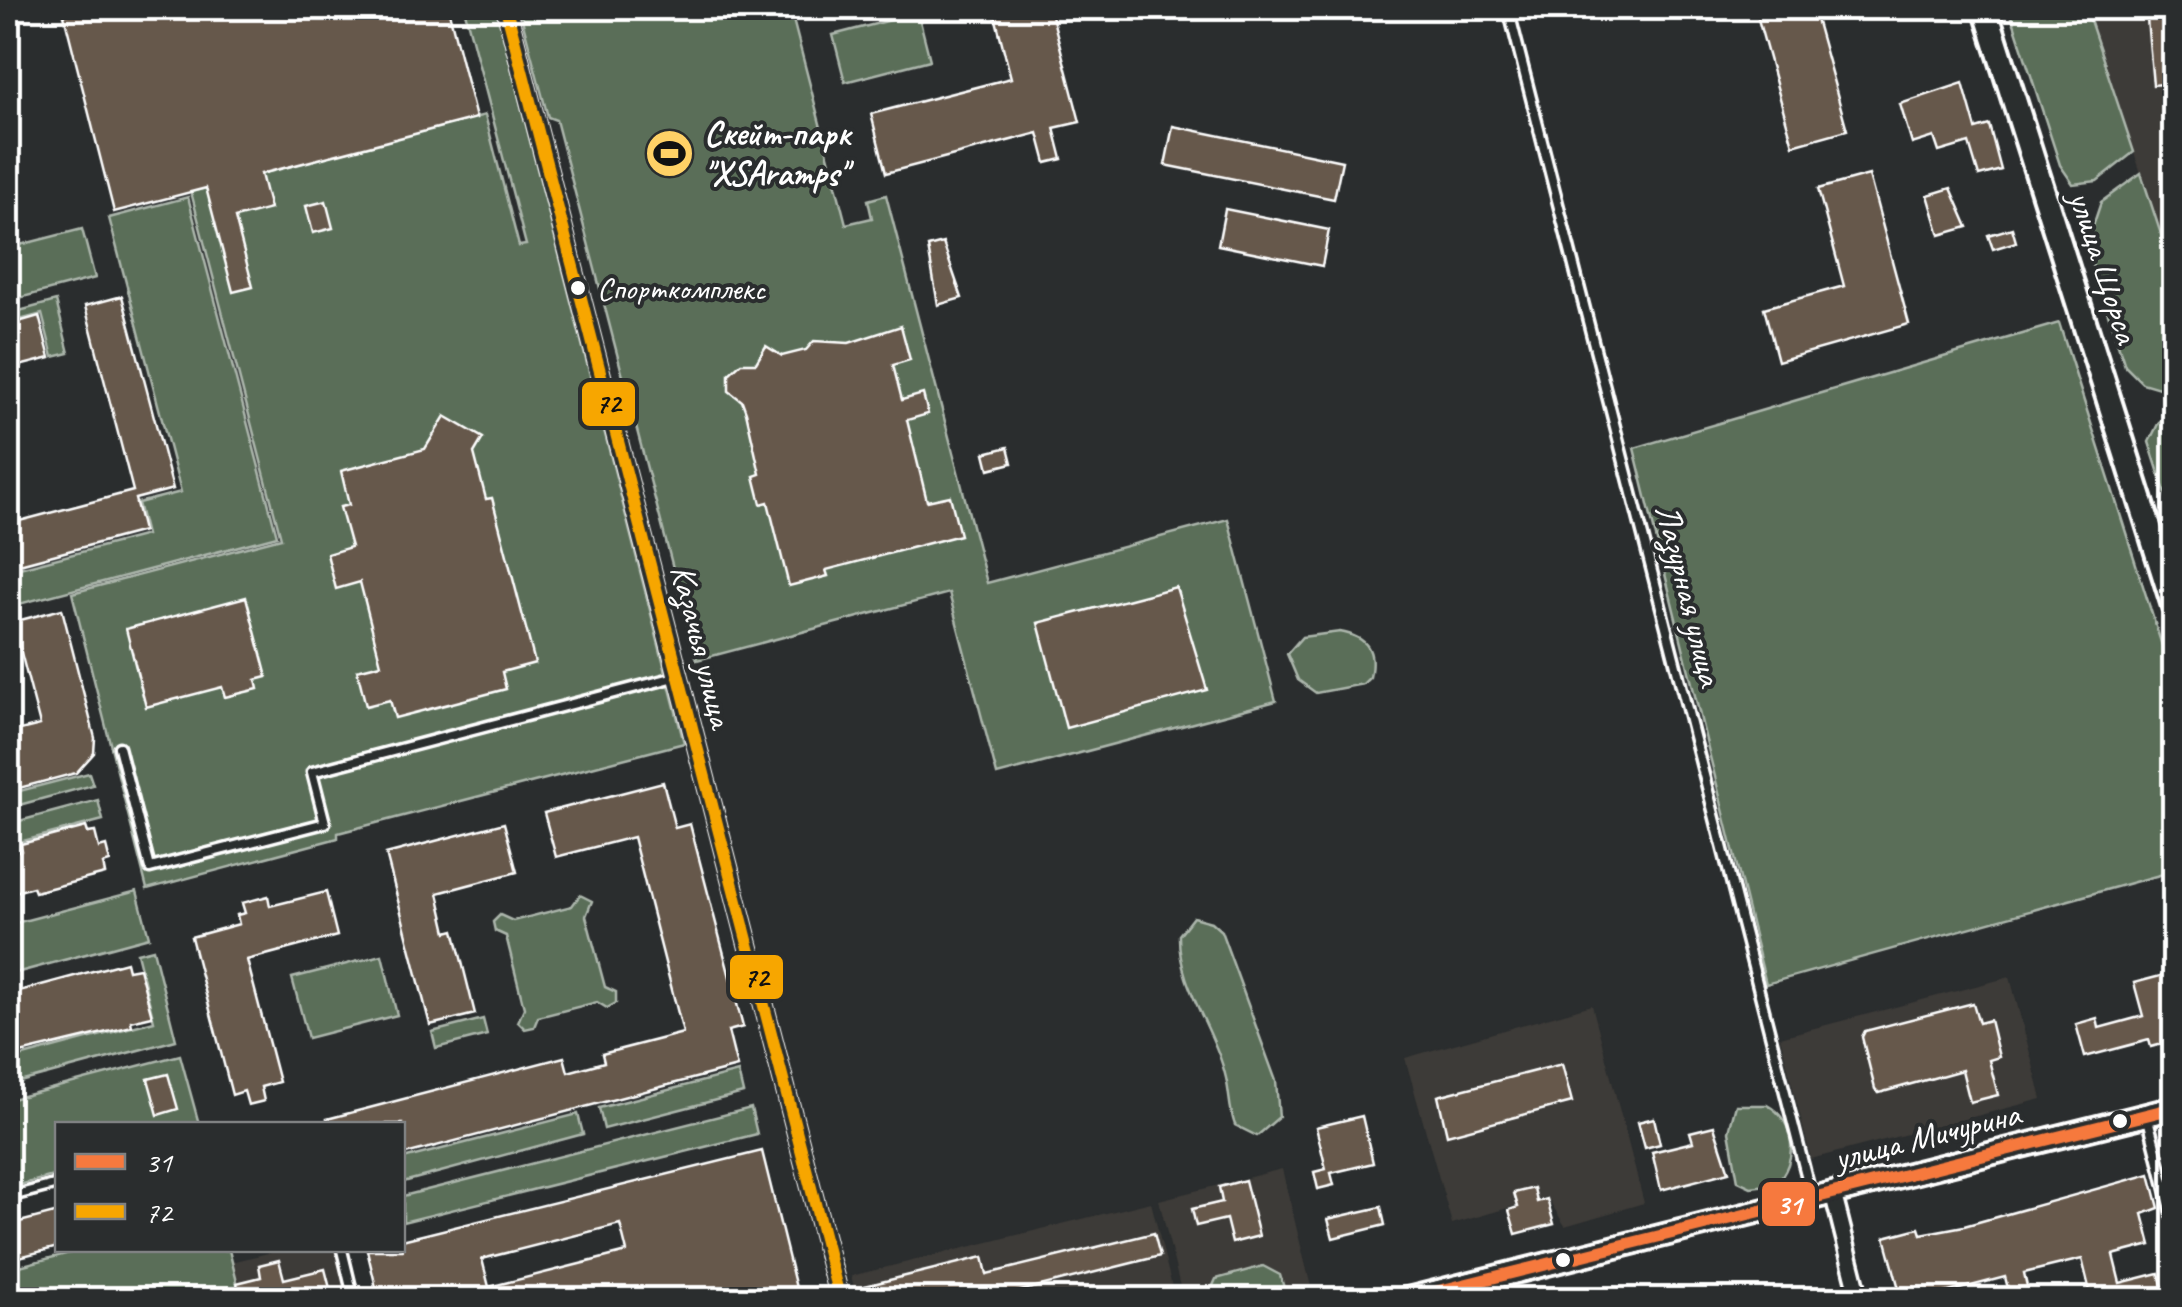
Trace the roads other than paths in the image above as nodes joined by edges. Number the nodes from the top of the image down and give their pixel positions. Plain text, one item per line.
1 (506, 8) edge
2 (1508, 8) edge
3 (1985, 8) edge
4 (2174, 606) edge
5 (678, 676) junction
6 (119, 747) dead end
7 (2174, 1108) edge
8 (2147, 1114) junction
9 (55, 1185) edge
10 (1822, 1196) junction
11 (8, 1197) edge
12 (2174, 1221) edge
13 (342, 1252) edge
14 (1493, 1277) junction
15 (354, 1300) edge
16 (840, 1300) edge
17 (1403, 1300) edge
18 (1499, 1300) edge
19 (1860, 1300) edge

1 - 5 street, Казачья улица
2 - 10 lane, Лазурная улица
3 - 4 main road, улица Щорса
5 - 6 lane
5 - 16 street, Казачья улица
7 - 8 street, улица Мичурина
8 - 10 street, улица Мичурина
8 - 12 lane
9 - 11 lane
10 - 14 street, улица Мичурина
10 - 19 street, Лазурная улица
13 - 15 lane
14 - 17 street, улица Мичурина
14 - 18 street

